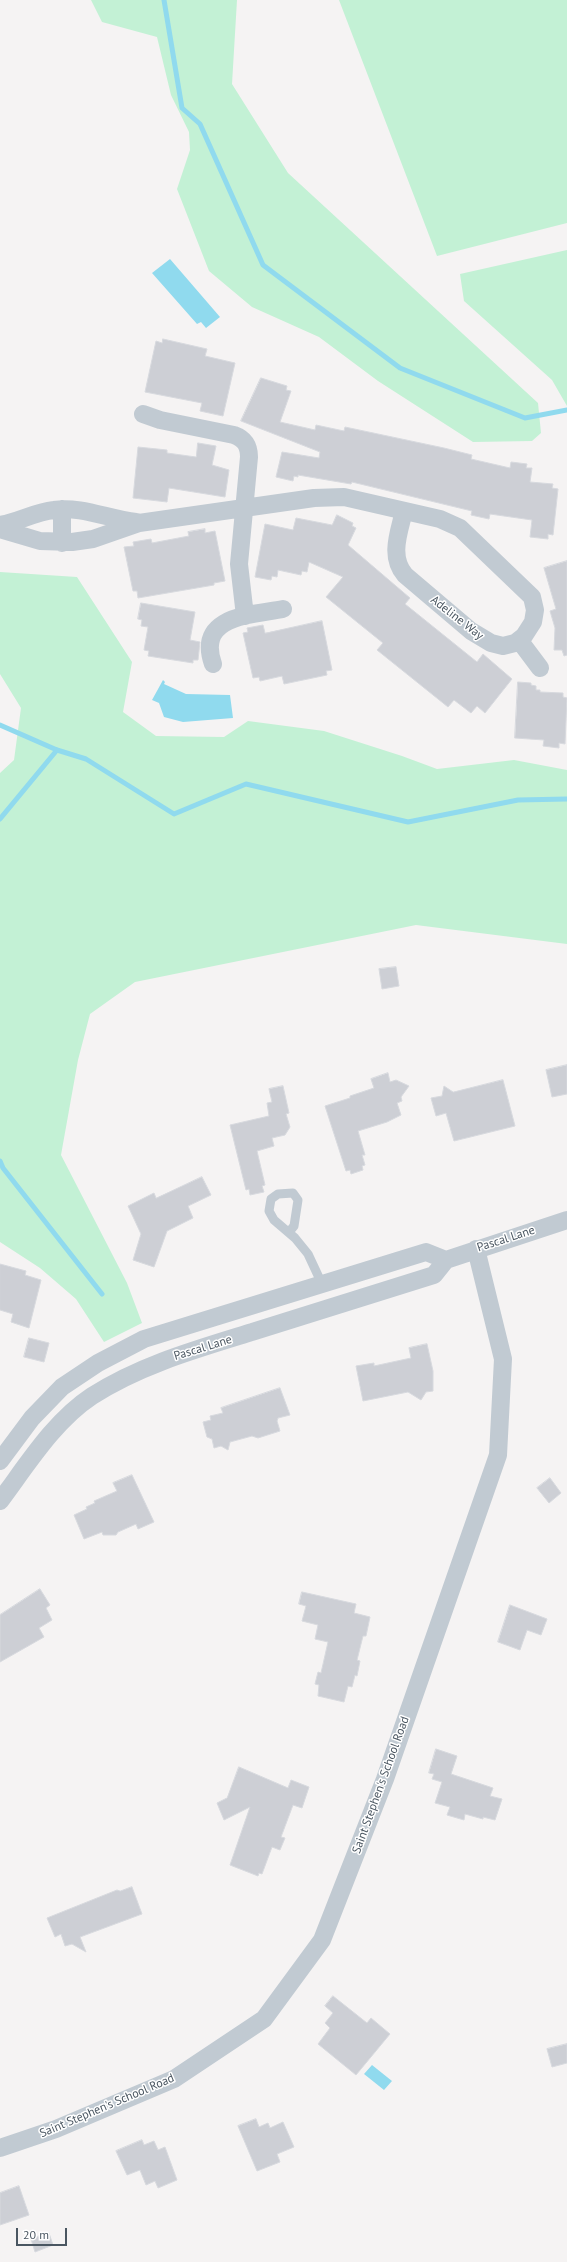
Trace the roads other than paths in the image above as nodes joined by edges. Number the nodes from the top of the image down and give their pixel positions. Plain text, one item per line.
1 (143, 414) dead end
2 (62, 509) junction
3 (245, 509) junction
4 (404, 511) junction
5 (139, 523) junction
6 (0, 525) edge
7 (0, 529) edge
8 (62, 543) junction
9 (283, 609) dead end
10 (245, 616) junction
11 (519, 640) junction
12 (213, 664) dead end
13 (540, 668) dead end
14 (567, 1220) edge
15 (289, 1232) dead end
16 (476, 1249) junction
17 (446, 1260) junction
18 (322, 1284) junction
19 (0, 1461) edge
20 (0, 1501) edge
21 (0, 2148) edge

1 - 3 street
2 - 5 street
2 - 6 street
2 - 8 street
3 - 4 street
3 - 5 street
3 - 10 street
4 - 11 street, Adeline Way
4 - 11 street
5 - 8 street
7 - 8 street
9 - 10 street
10 - 12 street
11 - 13 street
14 - 16 street, Pascal Lane
15 - 18 lane
16 - 17 street, Pascal Lane
16 - 21 street, Saint Stephen's School Road
17 - 18 street
17 - 20 street, Pascal Lane
18 - 19 street

